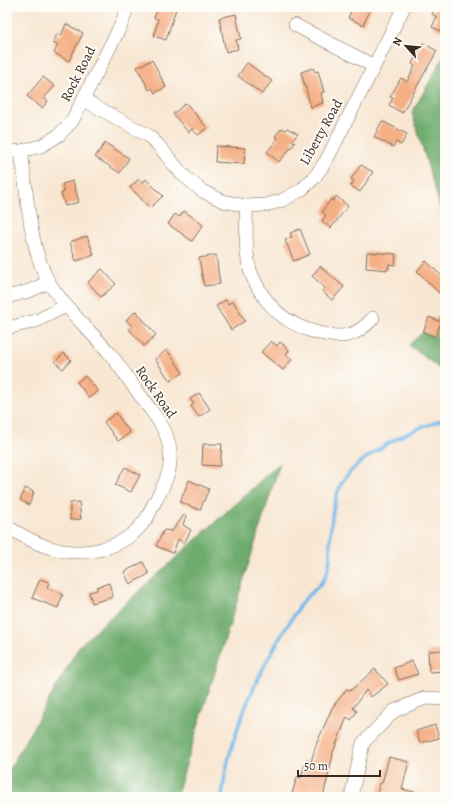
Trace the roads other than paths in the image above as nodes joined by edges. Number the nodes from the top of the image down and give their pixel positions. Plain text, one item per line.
1 (127, 7) edge
2 (404, 7) edge
3 (295, 25) dead end
4 (374, 66) junction
5 (84, 100) junction
6 (21, 151) junction
7 (7, 152) edge
8 (246, 206) junction
9 (49, 282) junction
10 (7, 297) edge
11 (66, 306) junction
12 (373, 318) dead end
13 (7, 328) edge
14 (7, 527) edge
15 (445, 699) edge
16 (351, 797) edge

1 - 5 street, Rock Road
2 - 4 street, Liberty Road
3 - 4 street
4 - 8 street, Liberty Road
5 - 6 street, Rock Road
5 - 8 street, Liberty Road
6 - 7 street, Rock Road
6 - 9 street, Rock Road
8 - 12 street
9 - 10 street
9 - 11 street, Rock Road
11 - 13 street
11 - 14 street, Rock Road
15 - 16 street

